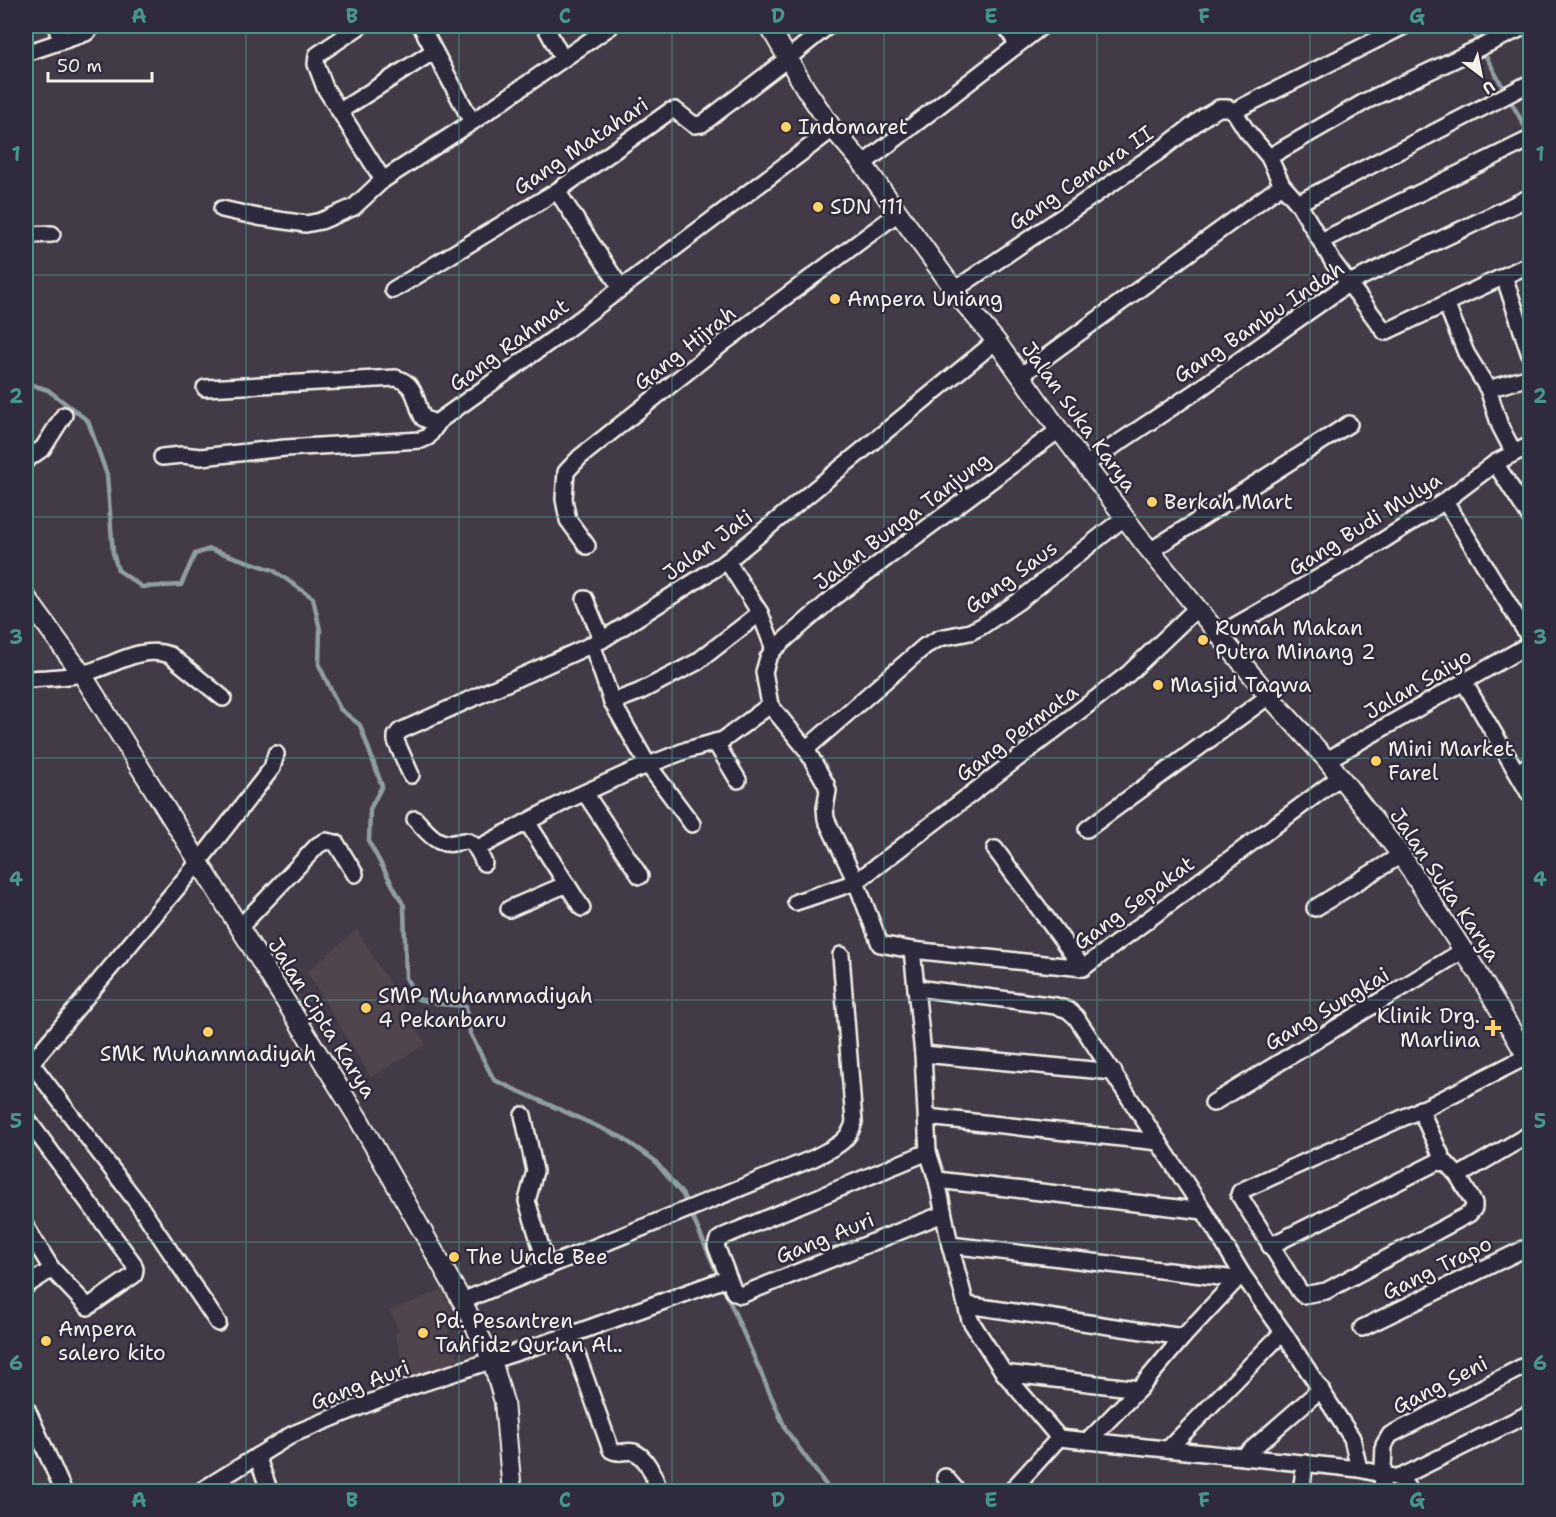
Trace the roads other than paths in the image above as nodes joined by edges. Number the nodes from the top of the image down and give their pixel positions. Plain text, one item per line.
1 (56, 26) edge
2 (93, 26) edge
3 (360, 26) edge
4 (421, 26) edge
5 (545, 26) edge
6 (611, 26) edge
7 (769, 26) edge
8 (828, 26) edge
9 (1006, 26) edge
10 (1042, 26) edge
11 (1404, 26) edge
12 (1526, 26) edge
13 (62, 41) junction
14 (1017, 44) junction
15 (435, 51) junction
16 (26, 53) edge
17 (563, 59) junction
18 (787, 59) junction
19 (1526, 85) edge
20 (340, 111) junction
21 (1234, 111) junction
22 (472, 122) junction
23 (833, 129) junction
24 (1526, 141) edge
25 (1269, 157) junction
26 (863, 164) junction
27 (383, 180) junction
28 (1282, 185) junction
29 (557, 191) junction
30 (1530, 196) edge
31 (1298, 203) junction
32 (222, 209) dead end
33 (898, 213) junction
34 (52, 234) dead end
35 (26, 235) edge
36 (1321, 241) junction
37 (1530, 264) edge
38 (1504, 276) junction
39 (1349, 283) junction
40 (621, 288) junction
41 (393, 290) dead end
42 (954, 290) junction
43 (1446, 303) junction
44 (996, 341) junction
45 (1530, 355) edge
46 (1020, 376) junction
47 (1530, 377) edge
48 (205, 388) dead end
49 (1488, 389) junction
50 (64, 415) dead end
51 (437, 424) junction
52 (1349, 424) dead end
53 (1059, 430) junction
54 (1530, 445) edge
55 (1514, 453) junction
56 (162, 457) dead end
57 (26, 460) edge
58 (1495, 463) junction
59 (1084, 465) junction
60 (1445, 501) junction
61 (1125, 516) junction
62 (1530, 517) edge
63 (587, 546) dead end
64 (1150, 551) junction
65 (728, 561) junction
66 (26, 597) edge
67 (585, 599) dead end
68 (1196, 609) junction
69 (760, 613) junction
70 (1219, 635) junction
71 (1530, 641) edge
72 (597, 642) junction
73 (774, 649) junction
74 (82, 674) junction
75 (26, 679) edge
76 (1464, 681) junction
77 (1269, 696) junction
78 (223, 698) dead end
79 (612, 702) junction
80 (770, 705) junction
81 (714, 742) junction
82 (806, 749) junction
83 (276, 754) dead end
84 (1327, 760) junction
85 (648, 765) junction
86 (1524, 768) edge
87 (411, 775) dead end
88 (1340, 777) junction
89 (738, 780) dead end
90 (585, 793) junction
91 (1530, 795) edge
92 (415, 819) dead end
93 (527, 822) junction
94 (692, 824) dead end
95 (1087, 829) dead end
96 (478, 848) junction
97 (995, 849) dead end
98 (1401, 855) junction
99 (198, 863) junction
100 (484, 863) dead end
101 (355, 874) dead end
102 (640, 876) dead end
103 (856, 882) junction
104 (567, 884) junction
105 (796, 902) dead end
106 (582, 908) dead end
107 (1315, 908) dead end
108 (509, 909) dead end
109 (239, 928) junction
110 (912, 950) junction
111 (1464, 950) junction
112 (841, 956) dead end
113 (1083, 968) junction
114 (916, 988) junction
115 (923, 1054) junction
116 (1529, 1058) edge
117 (28, 1064) edge
118 (1114, 1072) junction
119 (1213, 1103) dead end
120 (1420, 1109) junction
121 (523, 1115) dead end
122 (927, 1117) junction
123 (26, 1118) edge
124 (1530, 1134) edge
125 (1159, 1142) junction
126 (928, 1152) junction
127 (1444, 1162) junction
128 (1458, 1176) junction
129 (937, 1180) junction
130 (1204, 1210) junction
131 (943, 1214) junction
132 (26, 1227) edge
133 (950, 1245) junction
134 (1270, 1246) junction
135 (1530, 1246) edge
136 (547, 1267) junction
137 (52, 1269) junction
138 (1239, 1277) junction
139 (724, 1280) junction
140 (26, 1286) edge
141 (462, 1301) junction
142 (967, 1305) junction
143 (218, 1323) dead end
144 (1362, 1328) dead end
145 (1283, 1332) junction
146 (570, 1335) junction
147 (1184, 1337) junction
148 (492, 1360) junction
149 (1530, 1363) edge
150 (1004, 1373) junction
151 (1139, 1389) junction
152 (1321, 1389) junction
153 (26, 1407) edge
154 (1530, 1413) edge
155 (1059, 1438) junction
156 (1088, 1441) junction
157 (1168, 1449) junction
158 (257, 1456) junction
159 (1243, 1457) junction
160 (1305, 1463) junction
161 (1359, 1469) junction
162 (945, 1477) dead end
163 (1388, 1482) edge
164 (64, 1491) edge
165 (199, 1491) edge
166 (270, 1491) edge
167 (512, 1491) edge
168 (660, 1491) edge
169 (958, 1491) edge
170 (1010, 1491) edge
171 (1301, 1491) edge
172 (1411, 1491) edge

1 - 13 street
2 - 13 street
3 - 20 street
4 - 15 street
5 - 17 street
6 - 17 street
7 - 18 main road, Jalan Suka Karya
8 - 18 street
9 - 14 street
10 - 14 street
11 - 21 street, Gang Cemara II
12 - 25 street
13 - 16 street
14 - 26 street
15 - 20 street
15 - 22 street
17 - 22 street
18 - 23 main road, Jalan Suka Karya
18 - 29 street, Gang Matahari
19 - 31 street
20 - 27 street
21 - 25 street
21 - 42 street, Gang Cemara II
22 - 27 street
23 - 26 main road, Jalan Suka Karya
23 - 40 street, Gang Rahmat
24 - 36 street
25 - 28 street
26 - 33 main road, Jalan Suka Karya
27 - 32 street
28 - 31 street
28 - 46 street
29 - 40 street
29 - 41 street, Gang Matahari
30 - 39 street, Gang Bambu Indah
31 - 36 street
33 - 42 main road, Jalan Suka Karya
33 - 63 street, Gang Hijrah
34 - 35 street
36 - 39 street
37 - 38 street
38 - 43 street
38 - 45 street
39 - 43 street
39 - 59 street, Gang Bambu Indah
40 - 51 street, Gang Rahmat
42 - 44 main road, Jalan Suka Karya
43 - 49 street
44 - 46 main road, Jalan Suka Karya
44 - 65 street, Jalan Jati
46 - 53 main road, Jalan Suka Karya
47 - 49 street
48 - 51 street
49 - 55 street
50 - 57 street
51 - 56 street, Gang Rahmat
52 - 64 street
53 - 59 main road, Jalan Suka Karya
53 - 73 street, Jalan Bunga Tanjung
54 - 55 street, Gang Budi Mulya
55 - 58 street, Gang Budi Mulya
58 - 60 street, Gang Budi Mulya
58 - 62 street
59 - 61 main road, Jalan Suka Karya
60 - 70 street, Gang Budi Mulya
60 - 71 street
61 - 64 main road, Jalan Suka Karya
61 - 82 street, Gang Saus
64 - 68 main road, Jalan Suka Karya
65 - 69 street
65 - 72 street, Jalan Jati
66 - 74 main road, Jalan Cipta Karya
67 - 72 street
68 - 70 main road, Jalan Suka Karya
68 - 103 street, Gang Permata
69 - 73 street
69 - 79 street
70 - 77 main road, Jalan Suka Karya
71 - 76 street, Jalan Saiyo
72 - 79 street
72 - 87 street, Jalan Jati
73 - 80 street
74 - 75 street
74 - 78 street
74 - 99 main road, Jalan Cipta Karya
76 - 84 street, Jalan Saiyo
76 - 86 street
77 - 84 main road, Jalan Suka Karya
77 - 95 street
79 - 85 street
80 - 81 street
80 - 82 street
81 - 85 street
81 - 89 street
82 - 103 street
83 - 99 street
84 - 88 main road, Jalan Suka Karya
85 - 90 street
85 - 94 street
86 - 91 street
88 - 98 main road, Jalan Suka Karya
88 - 113 street, Gang Sepakat
90 - 93 street
90 - 102 street
92 - 96 street
93 - 96 street
93 - 104 street
96 - 100 street
97 - 113 street
98 - 107 street
98 - 111 main road, Jalan Suka Karya
99 - 109 main road, Jalan Cipta Karya
99 - 117 street
101 - 109 street
103 - 105 street, Gang Permata
103 - 110 street, Gang Sepakat
104 - 106 street
104 - 108 street
109 - 141 main road, Jalan Cipta Karya
110 - 113 street, Gang Sepakat
110 - 114 street
111 - 116 main road, Jalan Suka Karya
111 - 119 street, Gang Sungkai
112 - 136 street
114 - 115 street
114 - 118 street
115 - 118 street
115 - 122 street
116 - 120 street
117 - 143 street
118 - 125 street
120 - 127 street
120 - 134 street
121 - 136 street
122 - 125 street
122 - 126 street
123 - 137 street
124 - 128 street
125 - 130 street
126 - 129 street
126 - 139 street
127 - 128 street
127 - 134 street
128 - 134 street
129 - 130 street
129 - 131 street
130 - 138 street
131 - 133 street
131 - 139 street, Gang Auri
132 - 137 street
133 - 138 street
133 - 142 street
135 - 144 street, Gang Trapo
136 - 141 street
137 - 140 street
138 - 145 street
138 - 147 street
139 - 146 street, Gang Auri
141 - 148 main road, Jalan Cipta Karya
142 - 147 street
142 - 150 street
145 - 152 street
145 - 157 street
146 - 148 street, Gang Auri
146 - 168 street
147 - 151 street
148 - 158 street, Gang Auri
148 - 167 main road, Jalan Cipta Karya
149 - 163 street, Gang Seni
150 - 151 street
150 - 155 street
151 - 156 street
152 - 159 street
152 - 161 street
153 - 164 street
154 - 163 street
155 - 156 street
155 - 170 street
156 - 157 street
157 - 159 street
158 - 165 street, Gang Auri
158 - 166 street
159 - 160 street
160 - 161 street
160 - 171 street
161 - 163 street
162 - 169 street
163 - 172 street

